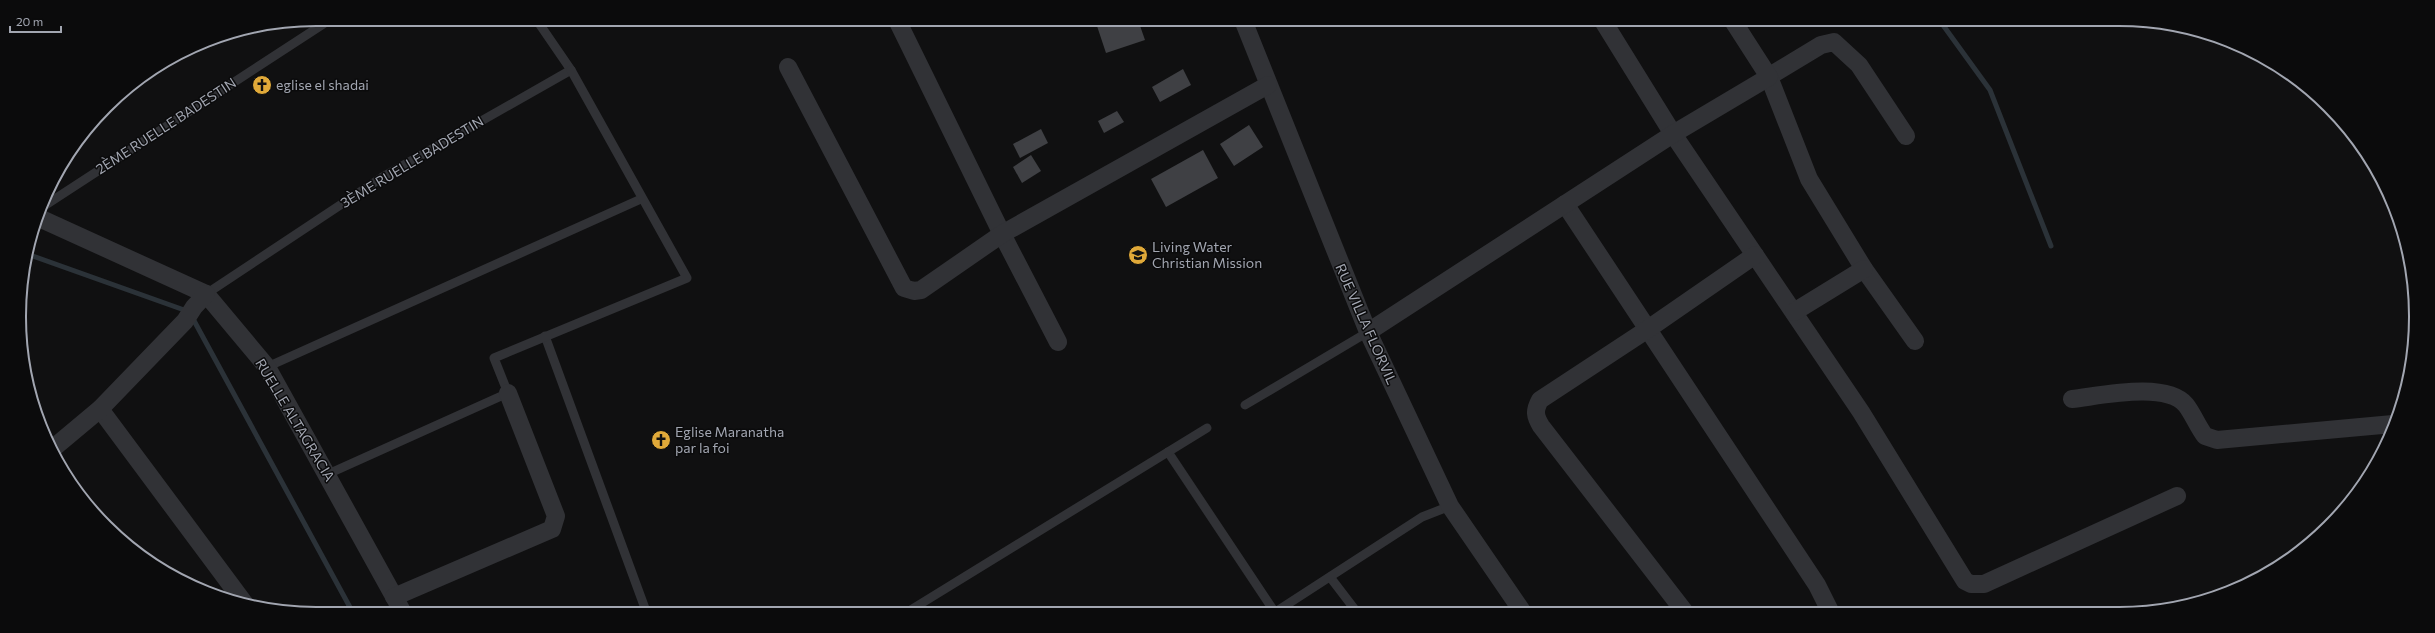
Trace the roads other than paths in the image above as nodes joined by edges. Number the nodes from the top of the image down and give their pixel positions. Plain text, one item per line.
1 (320, 26) edge
2 (541, 26) edge
3 (900, 26) edge
4 (1245, 26) edge
5 (1606, 26) edge
6 (1736, 26) edge
7 (788, 67) dead end
8 (571, 70) junction
9 (1768, 77) junction
10 (1268, 85) junction
11 (1673, 134) junction
12 (1906, 136) dead end
13 (641, 199) junction
14 (49, 203) edge
15 (1565, 204) junction
16 (43, 219) edge
17 (1002, 234) junction
18 (1755, 255) junction
19 (1864, 269) junction
20 (206, 294) junction
21 (1794, 312) junction
22 (1648, 330) junction
23 (1368, 332) junction
24 (546, 336) junction
25 (1915, 341) dead end
26 (1058, 342) dead end
27 (267, 367) junction
28 (508, 393) junction
29 (2072, 399) dead end
30 (1245, 405) dead end
31 (100, 409) junction
32 (2388, 424) edge
33 (1207, 428) dead end
34 (56, 446) edge
35 (1168, 452) junction
36 (328, 474) junction
37 (2177, 496) dead end
38 (1450, 506) junction
39 (1330, 577) junction
40 (239, 597) edge
41 (398, 604) edge
42 (645, 607) edge
43 (916, 607) edge
44 (1273, 607) edge
45 (1284, 607) edge
46 (1352, 607) edge
47 (1519, 607) edge
48 (1680, 607) edge
49 (1828, 607) edge

1 - 14 lane, 2ÈME RUELLE BADESTIN
2 - 8 lane
3 - 17 street
4 - 10 street, RUE VILLA FLORVIL
5 - 11 street
6 - 9 street
7 - 17 street
8 - 13 lane
8 - 20 lane, 3ÈME RUELLE BADESTIN
9 - 11 street
9 - 12 street
9 - 19 street
10 - 17 street
10 - 23 street, RUE VILLA FLORVIL
11 - 15 street
11 - 18 street
13 - 24 lane
13 - 27 lane
15 - 22 street
15 - 23 street
16 - 20 street, RUELLE ALTAGRACIA
17 - 26 street
18 - 21 street
18 - 22 street
19 - 21 street
19 - 25 street
20 - 27 street, RUELLE ALTAGRACIA
20 - 31 street
21 - 37 street
22 - 48 street
22 - 49 street
23 - 30 lane
23 - 38 street, RUE VILLA FLORVIL
24 - 28 lane
24 - 42 lane
27 - 36 street, RUELLE ALTAGRACIA
28 - 36 lane
28 - 41 street
29 - 32 street
31 - 34 street
31 - 40 street
33 - 35 lane
35 - 43 lane
35 - 44 lane
36 - 41 street, RUELLE ALTAGRACIA
38 - 39 lane
38 - 47 street, RUE VILLA FLORVIL
39 - 45 lane
39 - 46 lane

